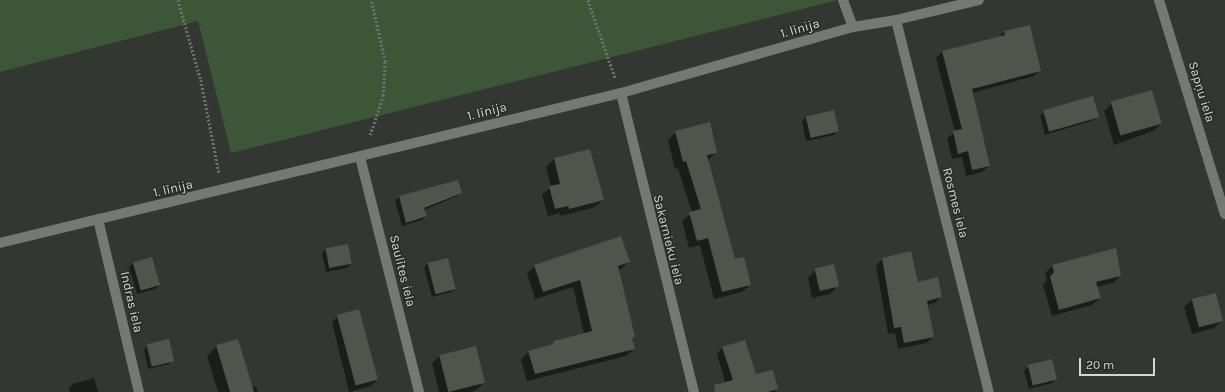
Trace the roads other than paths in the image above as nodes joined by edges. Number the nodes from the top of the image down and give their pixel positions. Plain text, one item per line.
1 (843, 0) edge
2 (979, 0) edge
3 (1159, 0) edge
4 (896, 20) junction
5 (853, 27) junction
6 (621, 93) junction
7 (360, 157) junction
8 (1225, 214) edge
9 (98, 219) junction
10 (0, 243) edge
11 (139, 392) edge
12 (419, 392) edge
13 (694, 392) edge
14 (989, 392) edge

1 - 5 street
2 - 4 street, 1. līnija
3 - 8 street, Sapņu iela
4 - 5 street, 1. līnija
4 - 14 street, Rosmes iela
5 - 6 street, 1. līnija
6 - 7 street, 1. līnija
6 - 13 street, Sakarnieku iela
7 - 9 street, 1. līnija
7 - 12 street, Saulītes iela
9 - 10 street, 1. līnija
9 - 11 street, Indras iela

